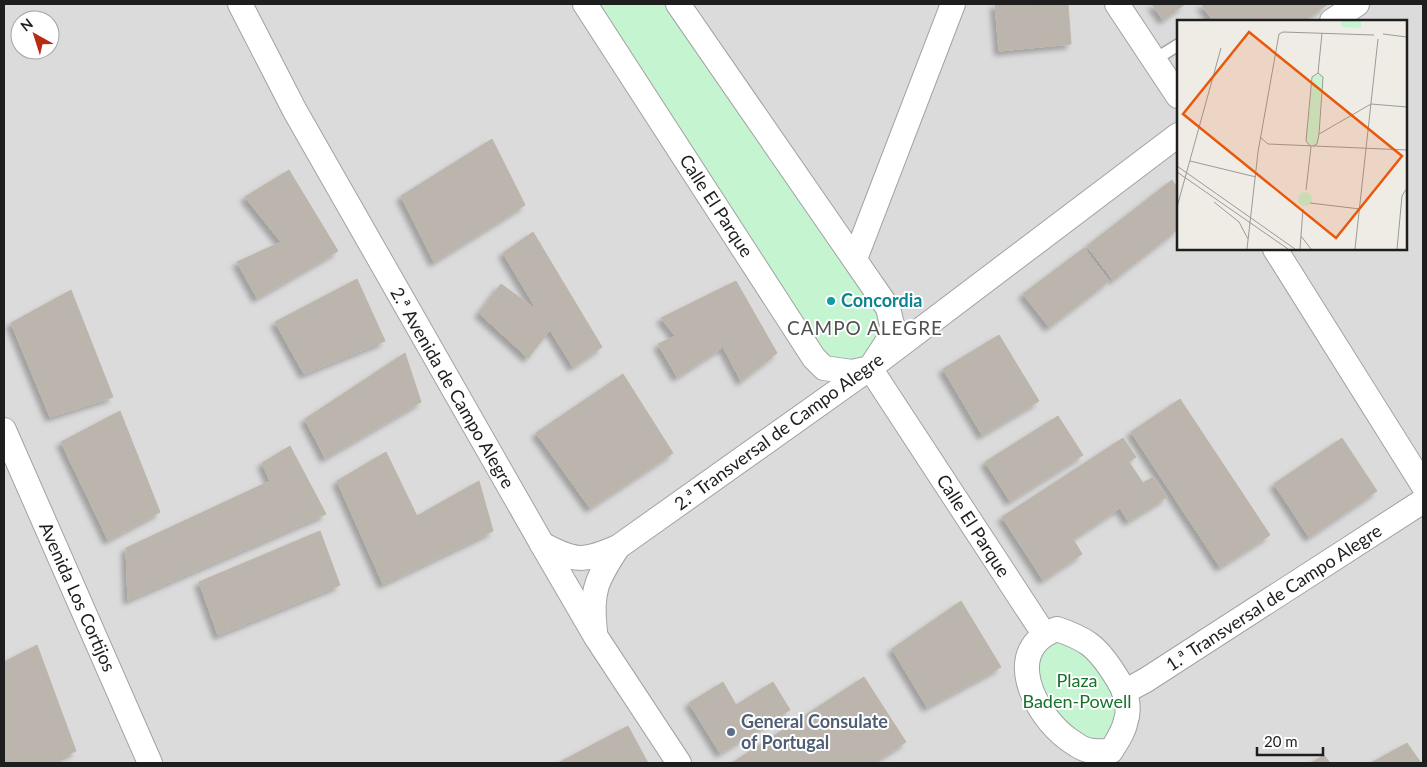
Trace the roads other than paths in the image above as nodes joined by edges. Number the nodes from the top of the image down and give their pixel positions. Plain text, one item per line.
1 (240, 4) edge
2 (585, 4) edge
3 (678, 4) edge
4 (953, 4) edge
5 (1117, 4) edge
6 (1356, 4) edge
7 (1333, 20) edge
8 (1177, 46) edge
9 (1154, 60) junction
10 (1177, 94) edge
11 (1177, 136) edge
12 (1276, 250) edge
13 (855, 259) junction
14 (870, 368) junction
15 (4, 430) edge
16 (1423, 485) edge
17 (1423, 501) edge
18 (542, 544) junction
19 (618, 547) junction
20 (1044, 634) junction
21 (596, 637) junction
22 (1124, 692) junction
23 (1116, 757) edge
24 (150, 763) edge
25 (679, 763) edge

1 - 18 street, 2.ª Avenida de Campo Alegre
2 - 14 street, Calle El Parque
3 - 13 street
4 - 13 street
5 - 9 street
6 - 7 street
8 - 9 lane
9 - 10 street
11 - 14 street, 2.ª Transversal de Campo Alegre
12 - 16 street
13 - 14 street
14 - 19 street, 2.ª Transversal de Campo Alegre
14 - 20 street, Calle El Parque
15 - 24 street, Avenida Los Cortijos
17 - 22 street, 1.ª Transversal de Campo Alegre
18 - 19 street, 2.ª Transversal de Campo Alegre
18 - 21 street, 2.ª Avenida de Campo Alegre
19 - 21 street, 2.ª Transversal de Campo Alegre
20 - 22 street
20 - 23 street
21 - 25 street, 2.ª Avenida de Campo Alegre
22 - 23 street

